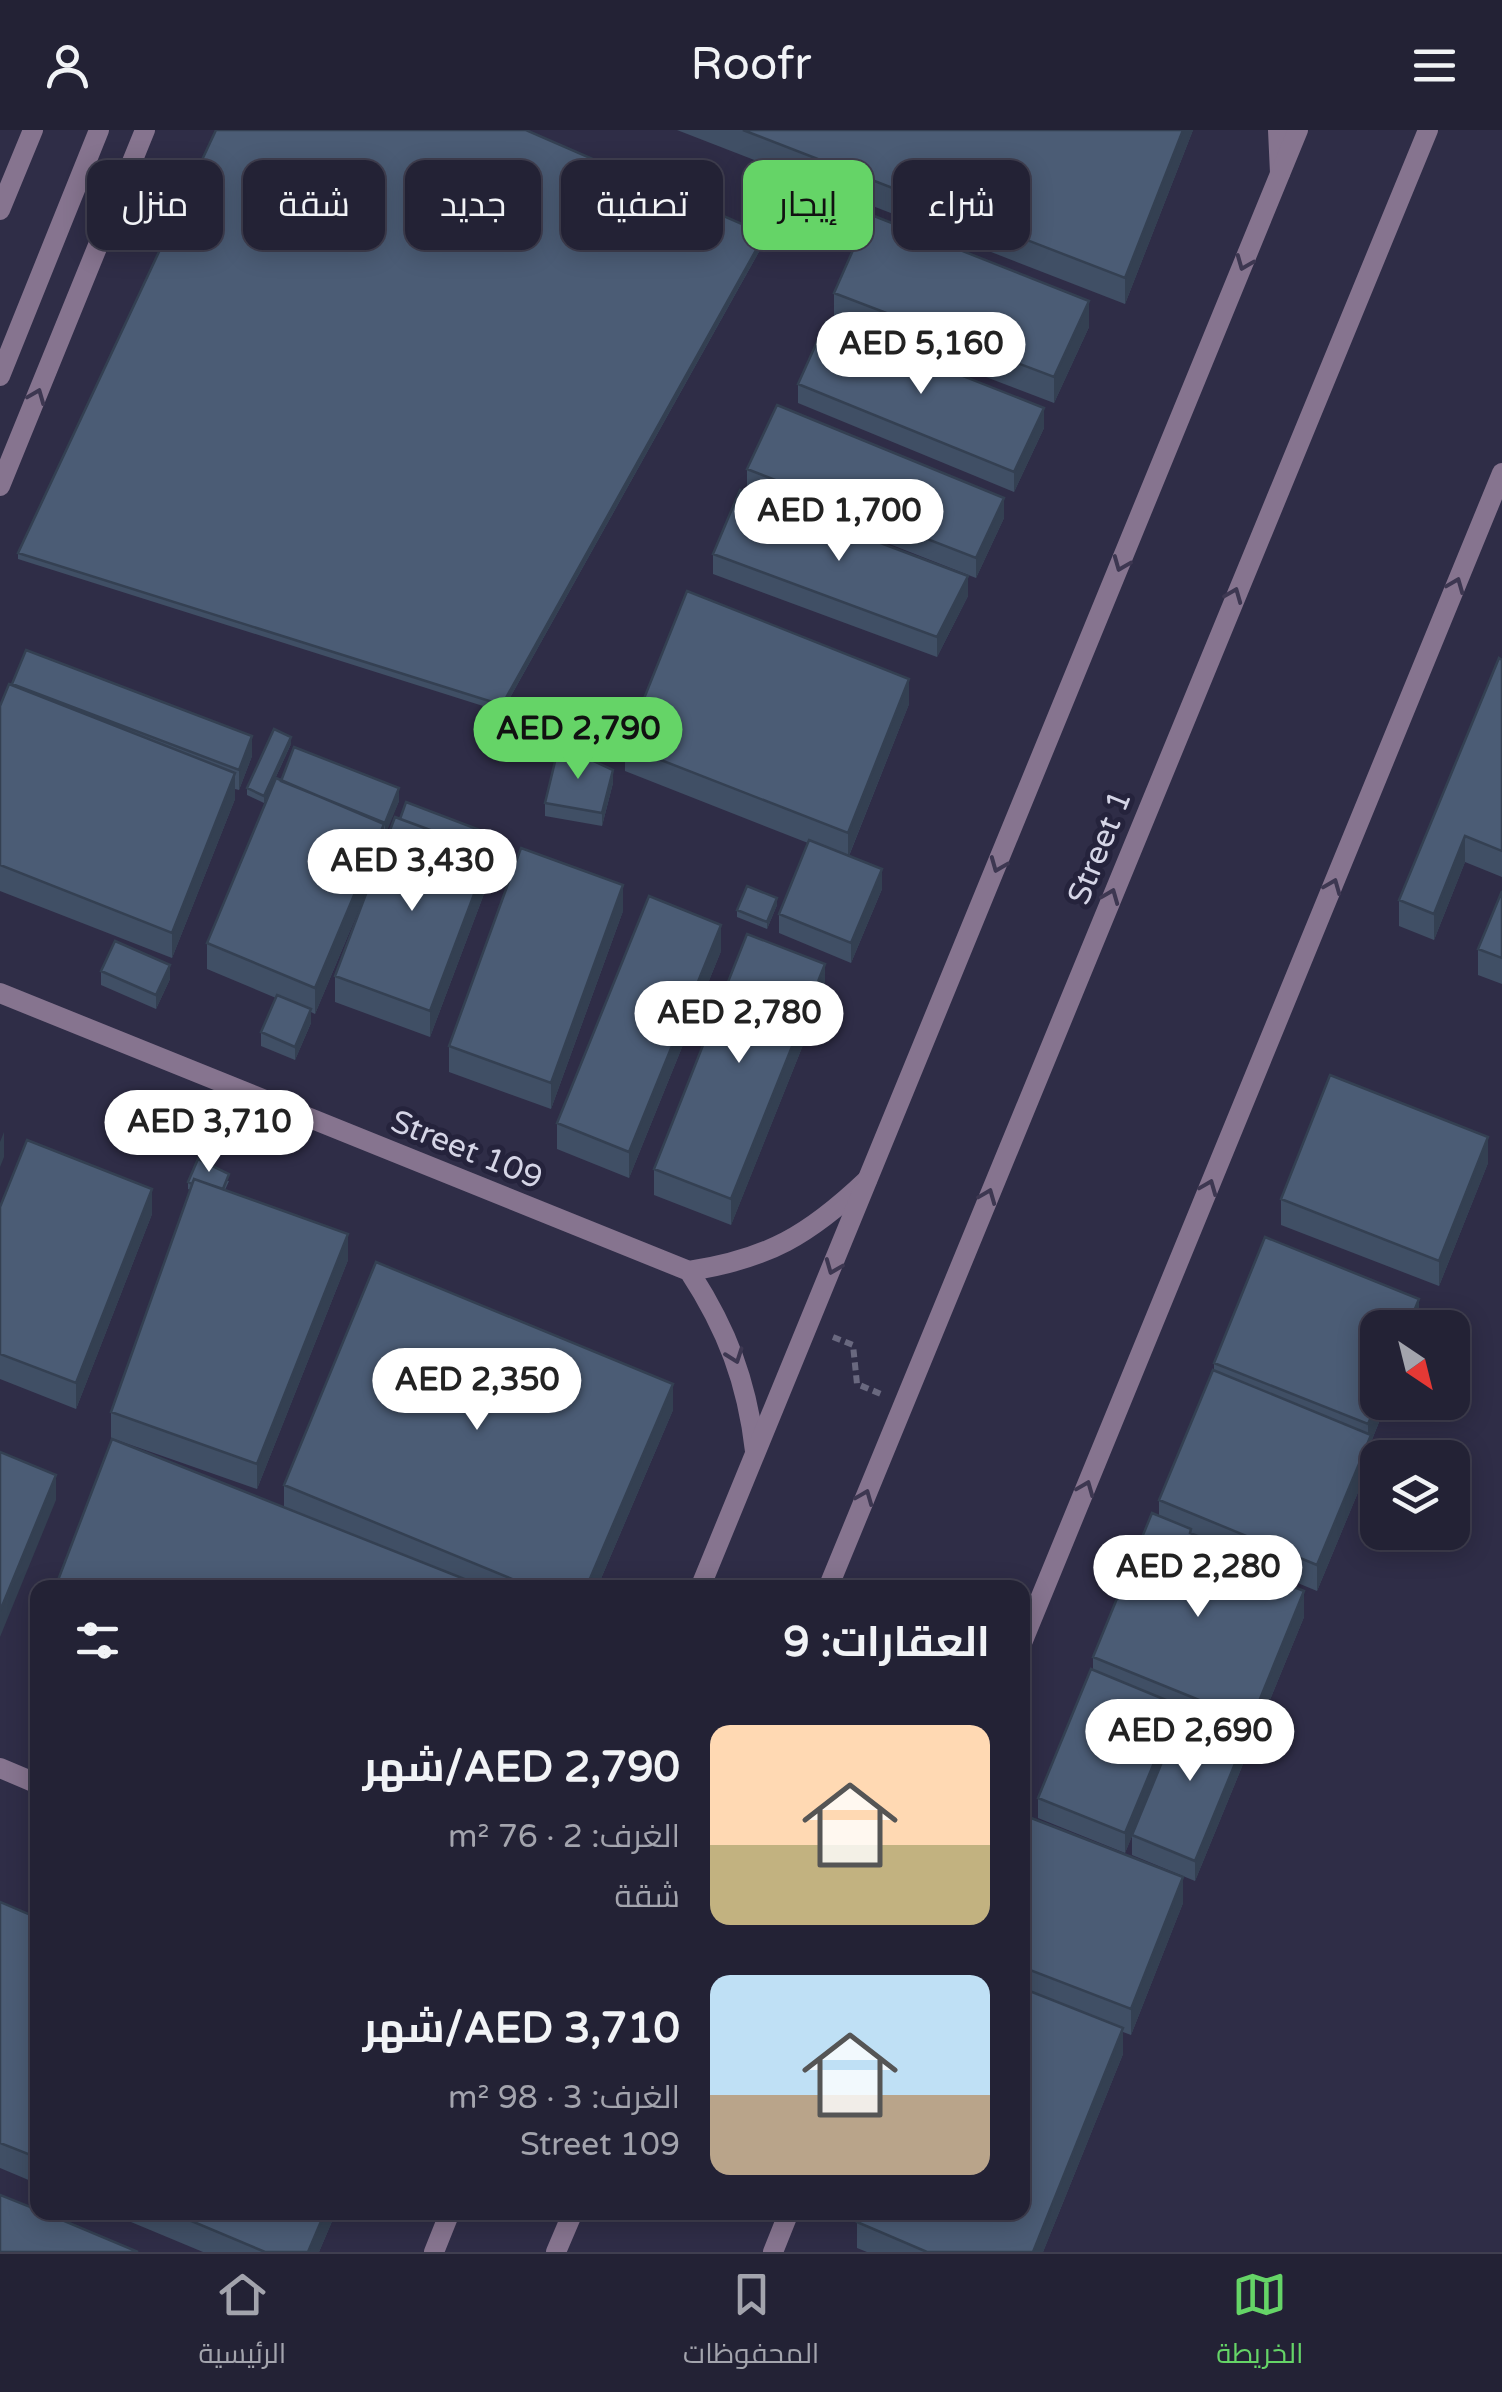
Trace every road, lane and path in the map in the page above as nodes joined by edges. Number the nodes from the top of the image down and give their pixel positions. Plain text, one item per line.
1 (32, 130) edge
2 (99, 130) edge
3 (145, 130) edge
4 (1278, 130) edge
5 (1298, 130) edge
6 (1428, 130) edge
7 (1280, 173) junction
8 (5, 191) edge
9 (0, 210) edge
10 (0, 376) edge
11 (1502, 473) edge
12 (0, 486) edge
13 (0, 993) edge
14 (870, 1177) junction
15 (689, 1271) junction
16 (808, 1326) junction
17 (904, 1403) junction
18 (755, 1450) junction
19 (703, 1580) edge
20 (831, 1580) edge
21 (1030, 1623) edge
22 (0, 1768) edge
23 (30, 1781) edge
24 (447, 2220) edge
25 (569, 2220) edge
26 (786, 2220) edge
27 (434, 2252) edge
28 (556, 2252) edge
29 (772, 2252) edge

1 - 8 street
2 - 10 street
12 -> 3 street
4 - 7 street
5 - 7 street
17 -> 6 street, Street 1
7 -> 14 street
8 - 9 street
21 -> 11 street
13 - 15 street, Street 109
14 - 15 street
14 -> 16 street
15 -> 18 street
16 - 17 path
16 - 18 street
20 -> 17 street, Street 1
18 - 19 street
22 - 23 street
24 - 27 street
25 - 28 street
26 - 29 street

